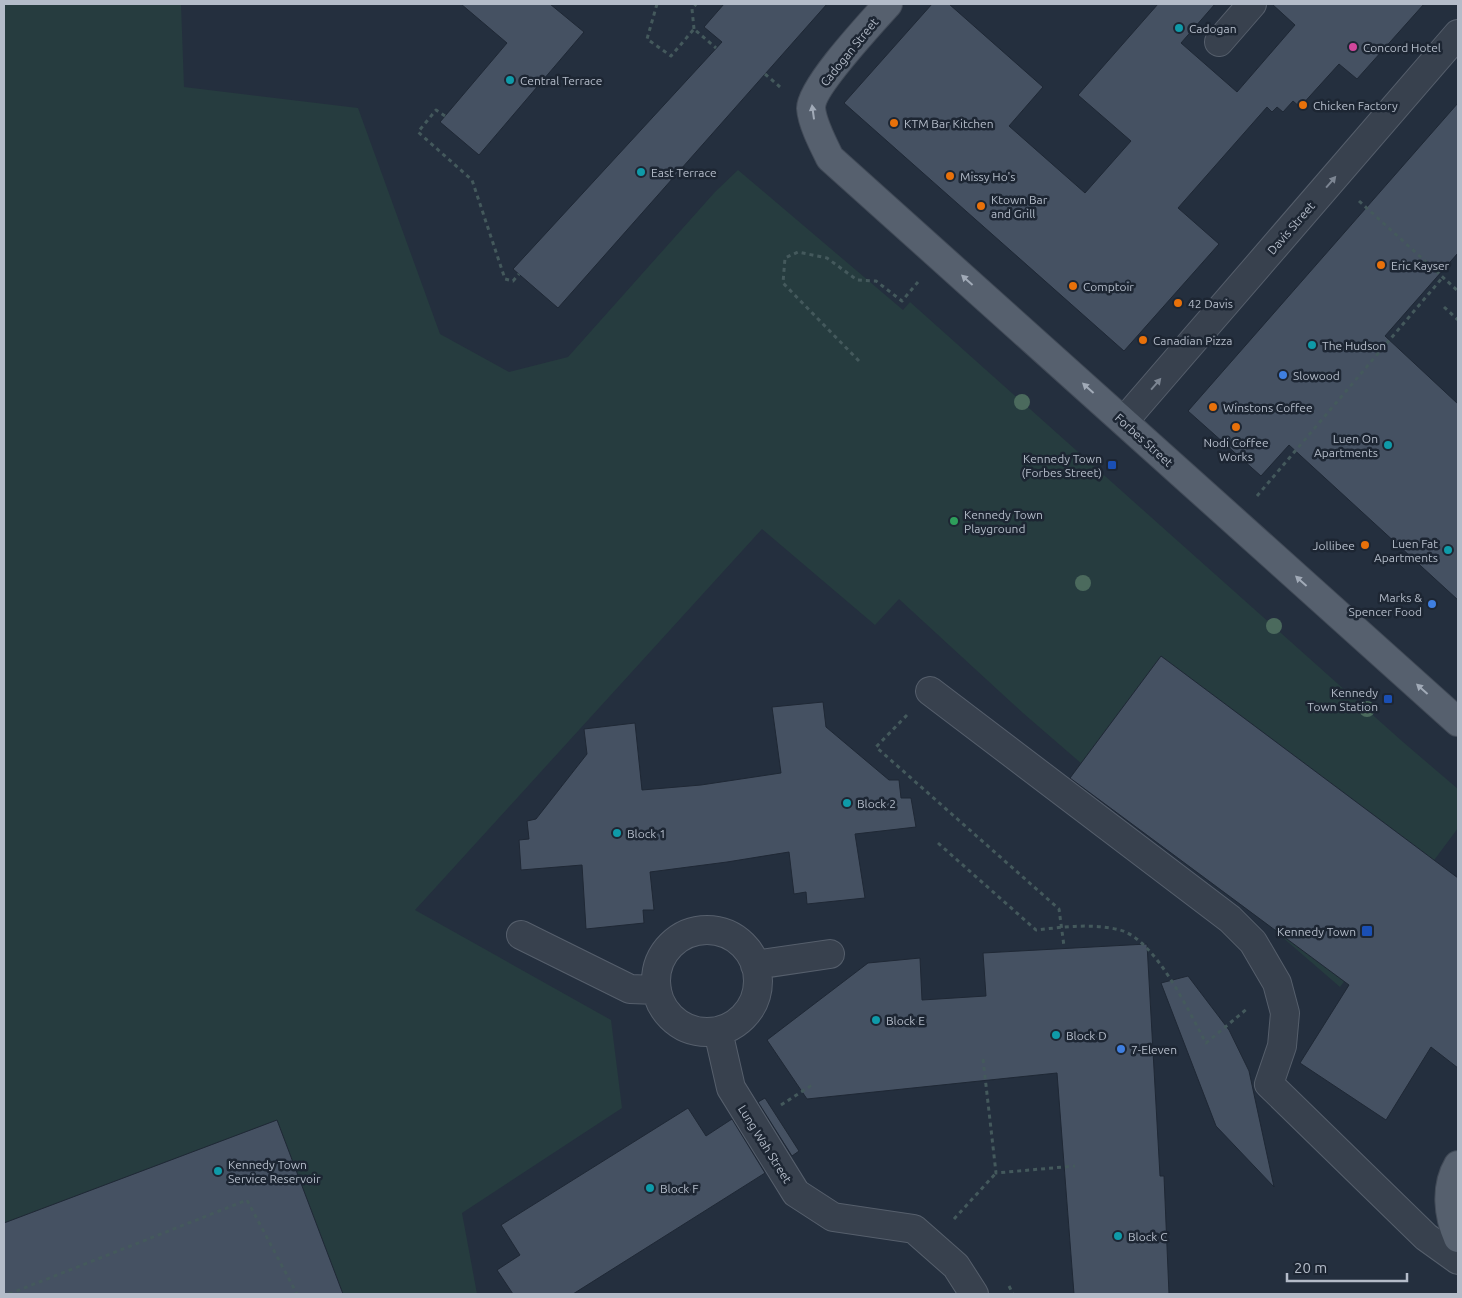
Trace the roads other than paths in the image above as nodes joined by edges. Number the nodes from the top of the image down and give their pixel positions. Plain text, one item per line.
1 (888, 4) edge
2 (1252, 4) edge
3 (1458, 34) edge
4 (1219, 42) dead end
5 (830, 158) joint
6 (1124, 421) junction
7 (930, 691) road end
8 (1458, 722) edge
9 (521, 935) dead end
10 (830, 954) dead end
11 (755, 965) junction
12 (657, 990) junction
13 (718, 1031) junction
14 (1458, 1165) edge
15 (1458, 1238) edge
16 (1458, 1260) edge
17 (974, 1294) edge

5 -> 1 main road, Cadogan Street
2 - 4 street
6 -> 3 street, Davis Street
6 -> 5 main road, Forbes Street
8 -> 6 main road, Forbes Street
7 - 16 street
9 - 12 street
10 - 11 street
11 - 12 street
11 - 13 street
12 - 13 street
13 - 17 street, Lung Wah Street
14 - 15 main road

